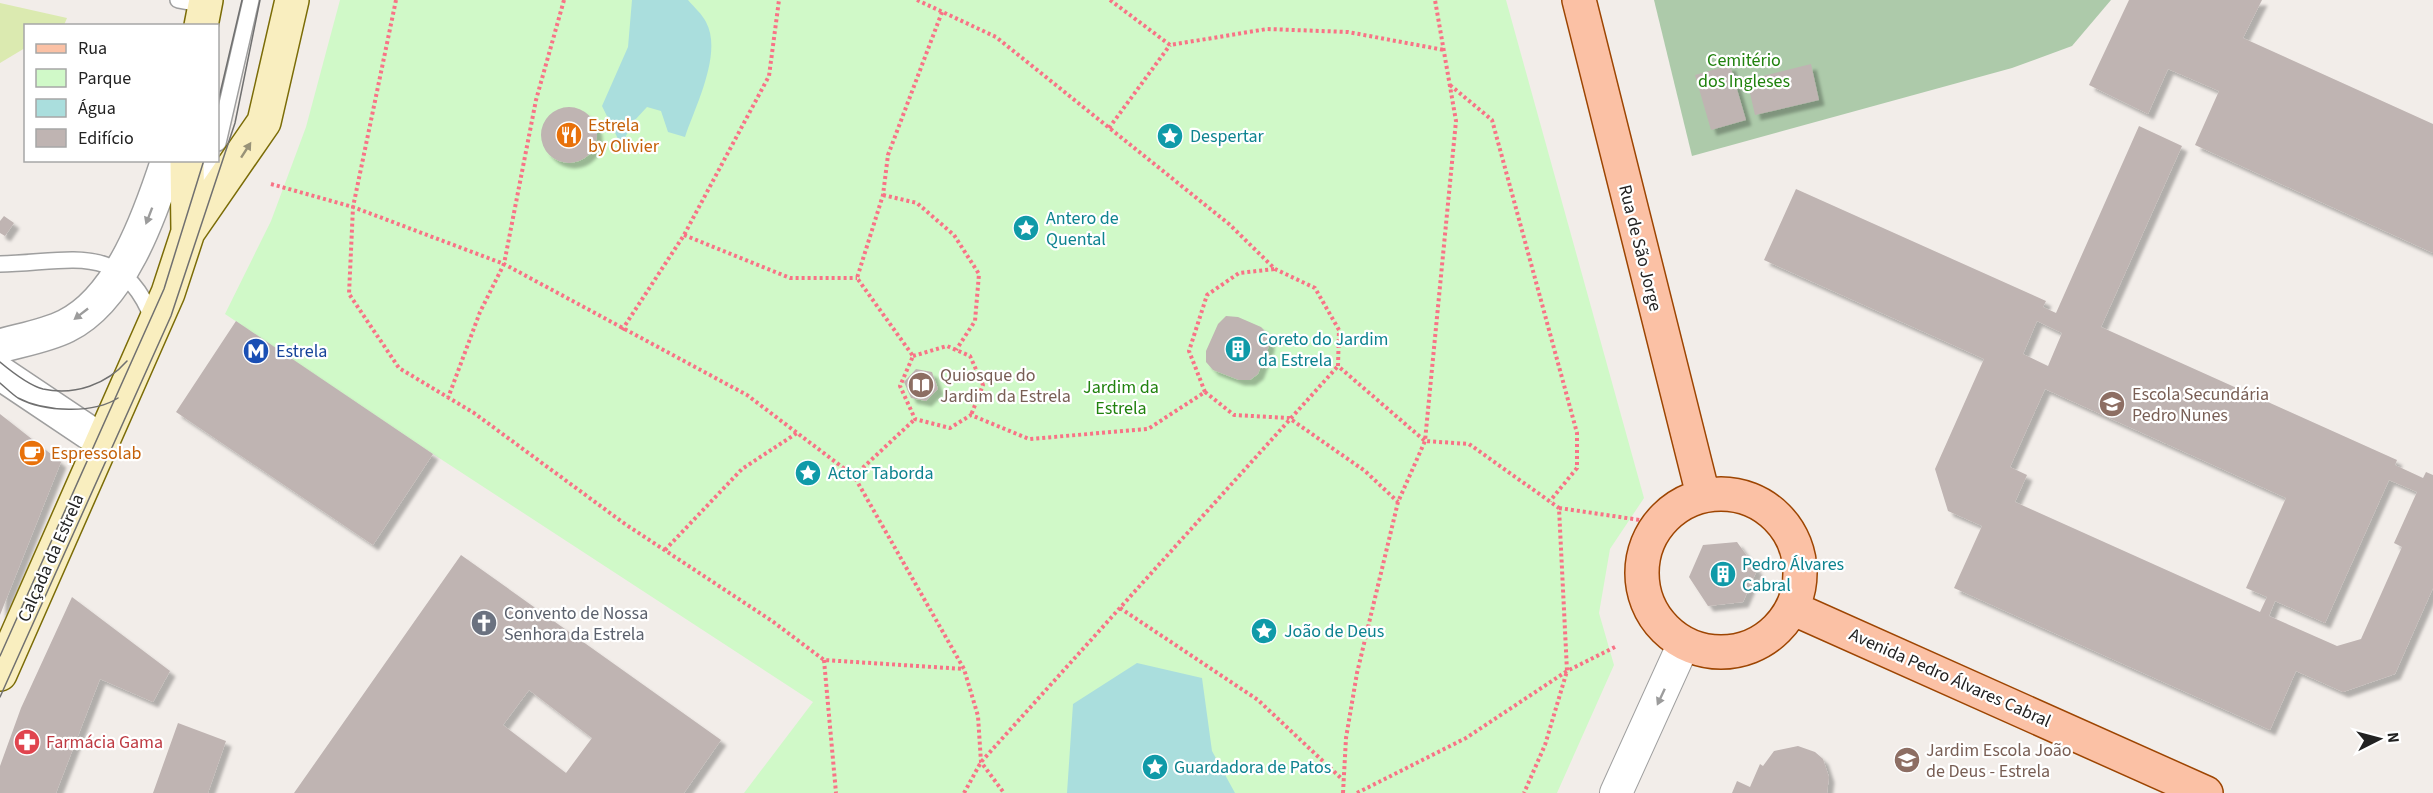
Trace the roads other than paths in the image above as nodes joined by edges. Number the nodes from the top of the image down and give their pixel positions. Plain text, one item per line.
1 (251, 0) edge
2 (292, 0) edge
3 (1579, 0) edge
4 (219, 139) edge
5 (167, 162) edge
6 (187, 162) edge
7 (211, 162) edge
8 (188, 232) junction
9 (0, 264) edge
10 (119, 270) junction
11 (154, 323) junction
12 (0, 346) edge
13 (0, 373) edge
14 (103, 442) junction
15 (1703, 495) junction
16 (1792, 608) junction
17 (1684, 643) junction
18 (0, 674) edge
19 (1616, 793) edge
20 (2206, 793) edge

1 - 4 lane
8 -> 2 main road
3 - 15 main road, Rua de São Jorge
5 -> 10 street
6 - 8 main road
7 - 8 lane
8 - 11 main road, Calçada da Estrela
9 - 10 lane
10 - 11 lane
10 -> 12 street
11 - 14 main road, Calçada da Estrela
13 - 14 street
14 - 18 main road, Calçada da Estrela
15 - 16 main road
15 - 17 main road
16 - 17 main road
16 - 20 main road, Avenida Pedro Álvares Cabral
17 -> 19 street

